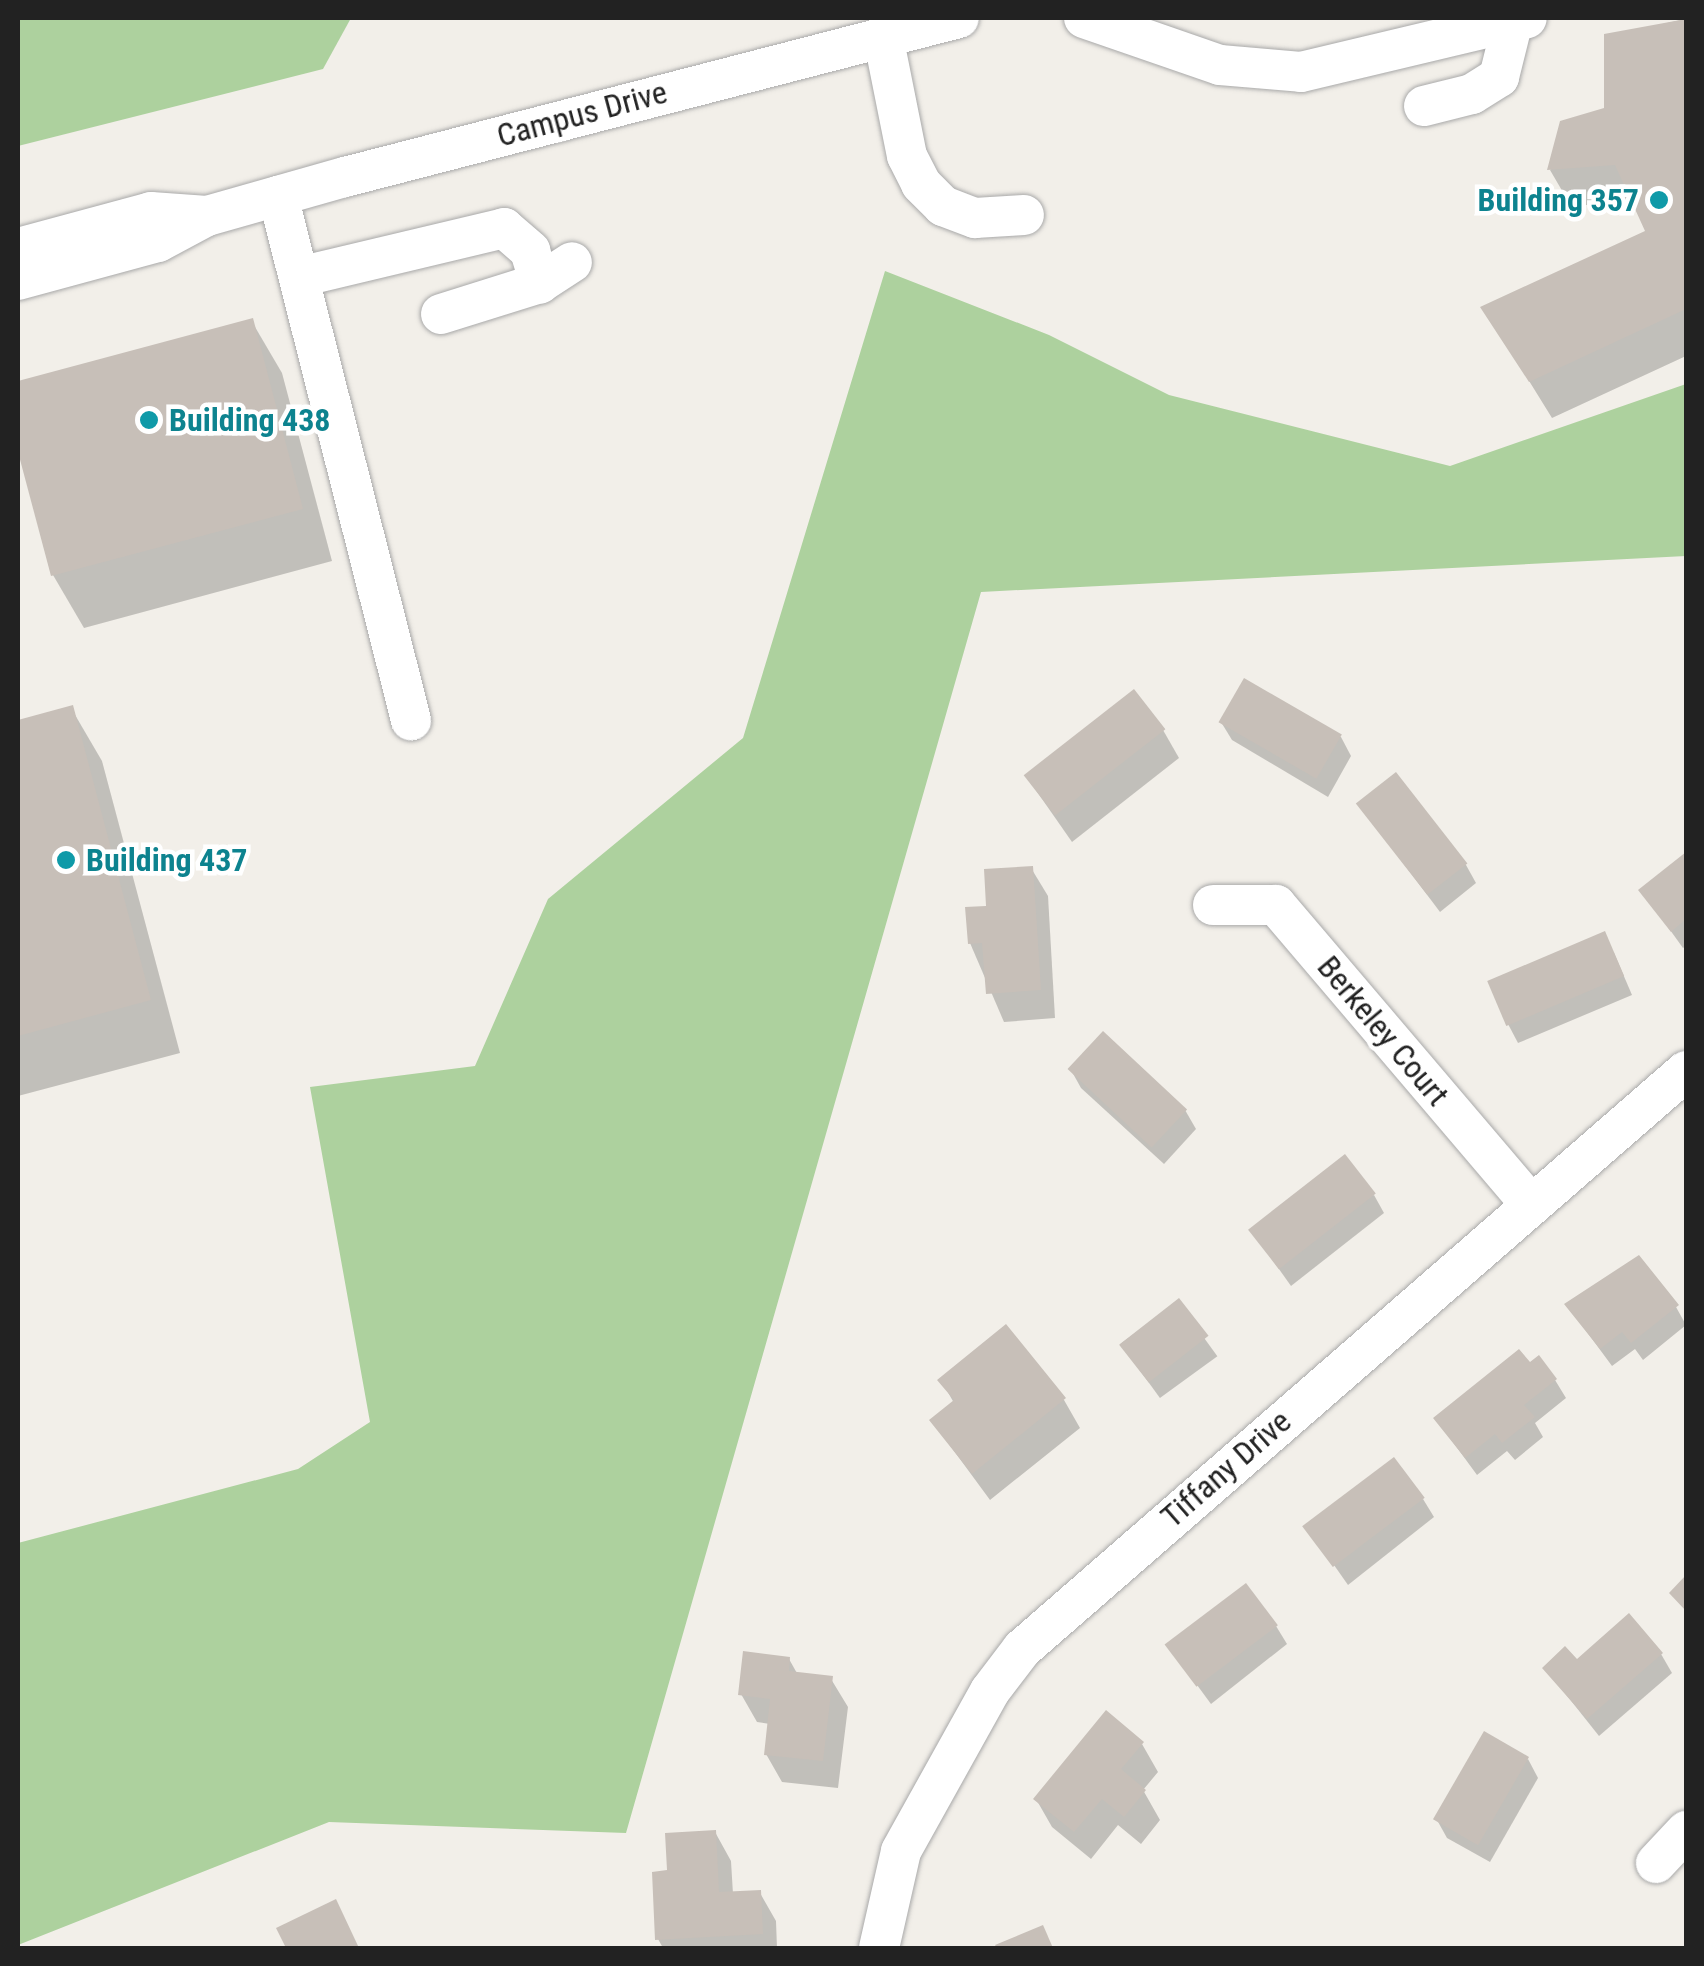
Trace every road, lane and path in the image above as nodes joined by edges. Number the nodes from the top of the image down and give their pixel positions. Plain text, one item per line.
1 (959, 18) edge
2 (1084, 18) edge
3 (1520, 19) edge
4 (882, 36) junction
5 (1424, 106) dead end
6 (278, 196) junction
7 (1024, 214) dead end
8 (206, 216) junction
9 (18, 248) edge
10 (300, 277) junction
11 (18, 280) edge
12 (441, 314) dead end
13 (412, 720) dead end
14 (1213, 905) dead end
15 (1686, 1071) edge
16 (1531, 1205) junction
17 (1686, 1831) edge
18 (1656, 1862) dead end
19 (879, 1948) edge

1 - 4 street, Campus Drive
2 - 3 street
3 - 5 street
4 - 6 street, Campus Drive
4 - 7 street
6 - 8 street, Campus Drive
6 - 10 street
8 - 9 street, Campus Drive
8 - 11 street, Campus Drive
10 - 12 street
10 - 13 street
14 - 16 street, Berkeley Court
15 - 16 street, Tiffany Drive
16 - 19 street, Tiffany Drive
17 - 18 street

